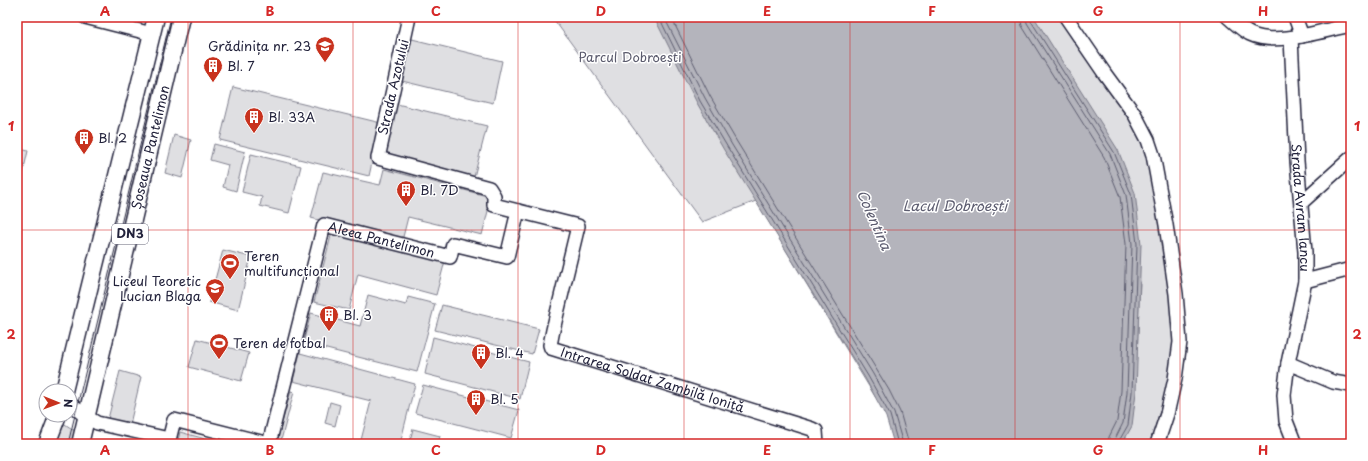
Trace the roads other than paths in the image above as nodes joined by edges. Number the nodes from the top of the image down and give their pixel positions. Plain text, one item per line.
1 (85, 17) edge
2 (156, 17) edge
3 (181, 17) edge
4 (409, 17) edge
5 (1066, 17) edge
6 (1228, 17) edge
7 (1295, 17) edge
8 (1351, 25) edge
9 (152, 34) junction
10 (1297, 37) junction
11 (1351, 158) edge
12 (1301, 203) junction
13 (518, 211) junction
14 (1351, 269) edge
15 (1305, 281) junction
16 (1288, 362) junction
17 (66, 383) edge
18 (1351, 385) edge
19 (78, 411) edge
20 (87, 418) junction
21 (55, 423) edge
22 (168, 442) edge
23 (1292, 442) edge
24 (47, 444) edge
25 (80, 444) edge
26 (269, 444) edge
27 (817, 444) edge
28 (1157, 444) edge

1 - 9 street
2 - 9 main road, Șoseaua Pantelimon / DN3
3 - 20 main road, Șoseaua Pantelimon / DN3
4 - 13 street, Strada Azotului
5 - 28 street
6 - 10 street
7 - 10 street, Strada Avram Iancu
8 - 10 street
9 - 17 main road, Șoseaua Pantelimon / DN3
10 - 12 street, Strada Avram Iancu
11 - 12 street
12 - 15 street, Strada Avram Iancu
13 - 26 street, Aleea Pantelimon
13 - 27 street, Intrarea Soldat Zambilă Ioniță
14 - 15 street
15 - 16 street, Strada Avram Iancu
16 - 18 street
16 - 23 street, Strada Avram Iancu
19 - 20 street
20 - 22 street, Aleea Pantelimon
20 - 25 main road, Șoseaua Pantelimon / DN3
21 - 24 main road
22 - 26 street, Aleea Pantelimon

